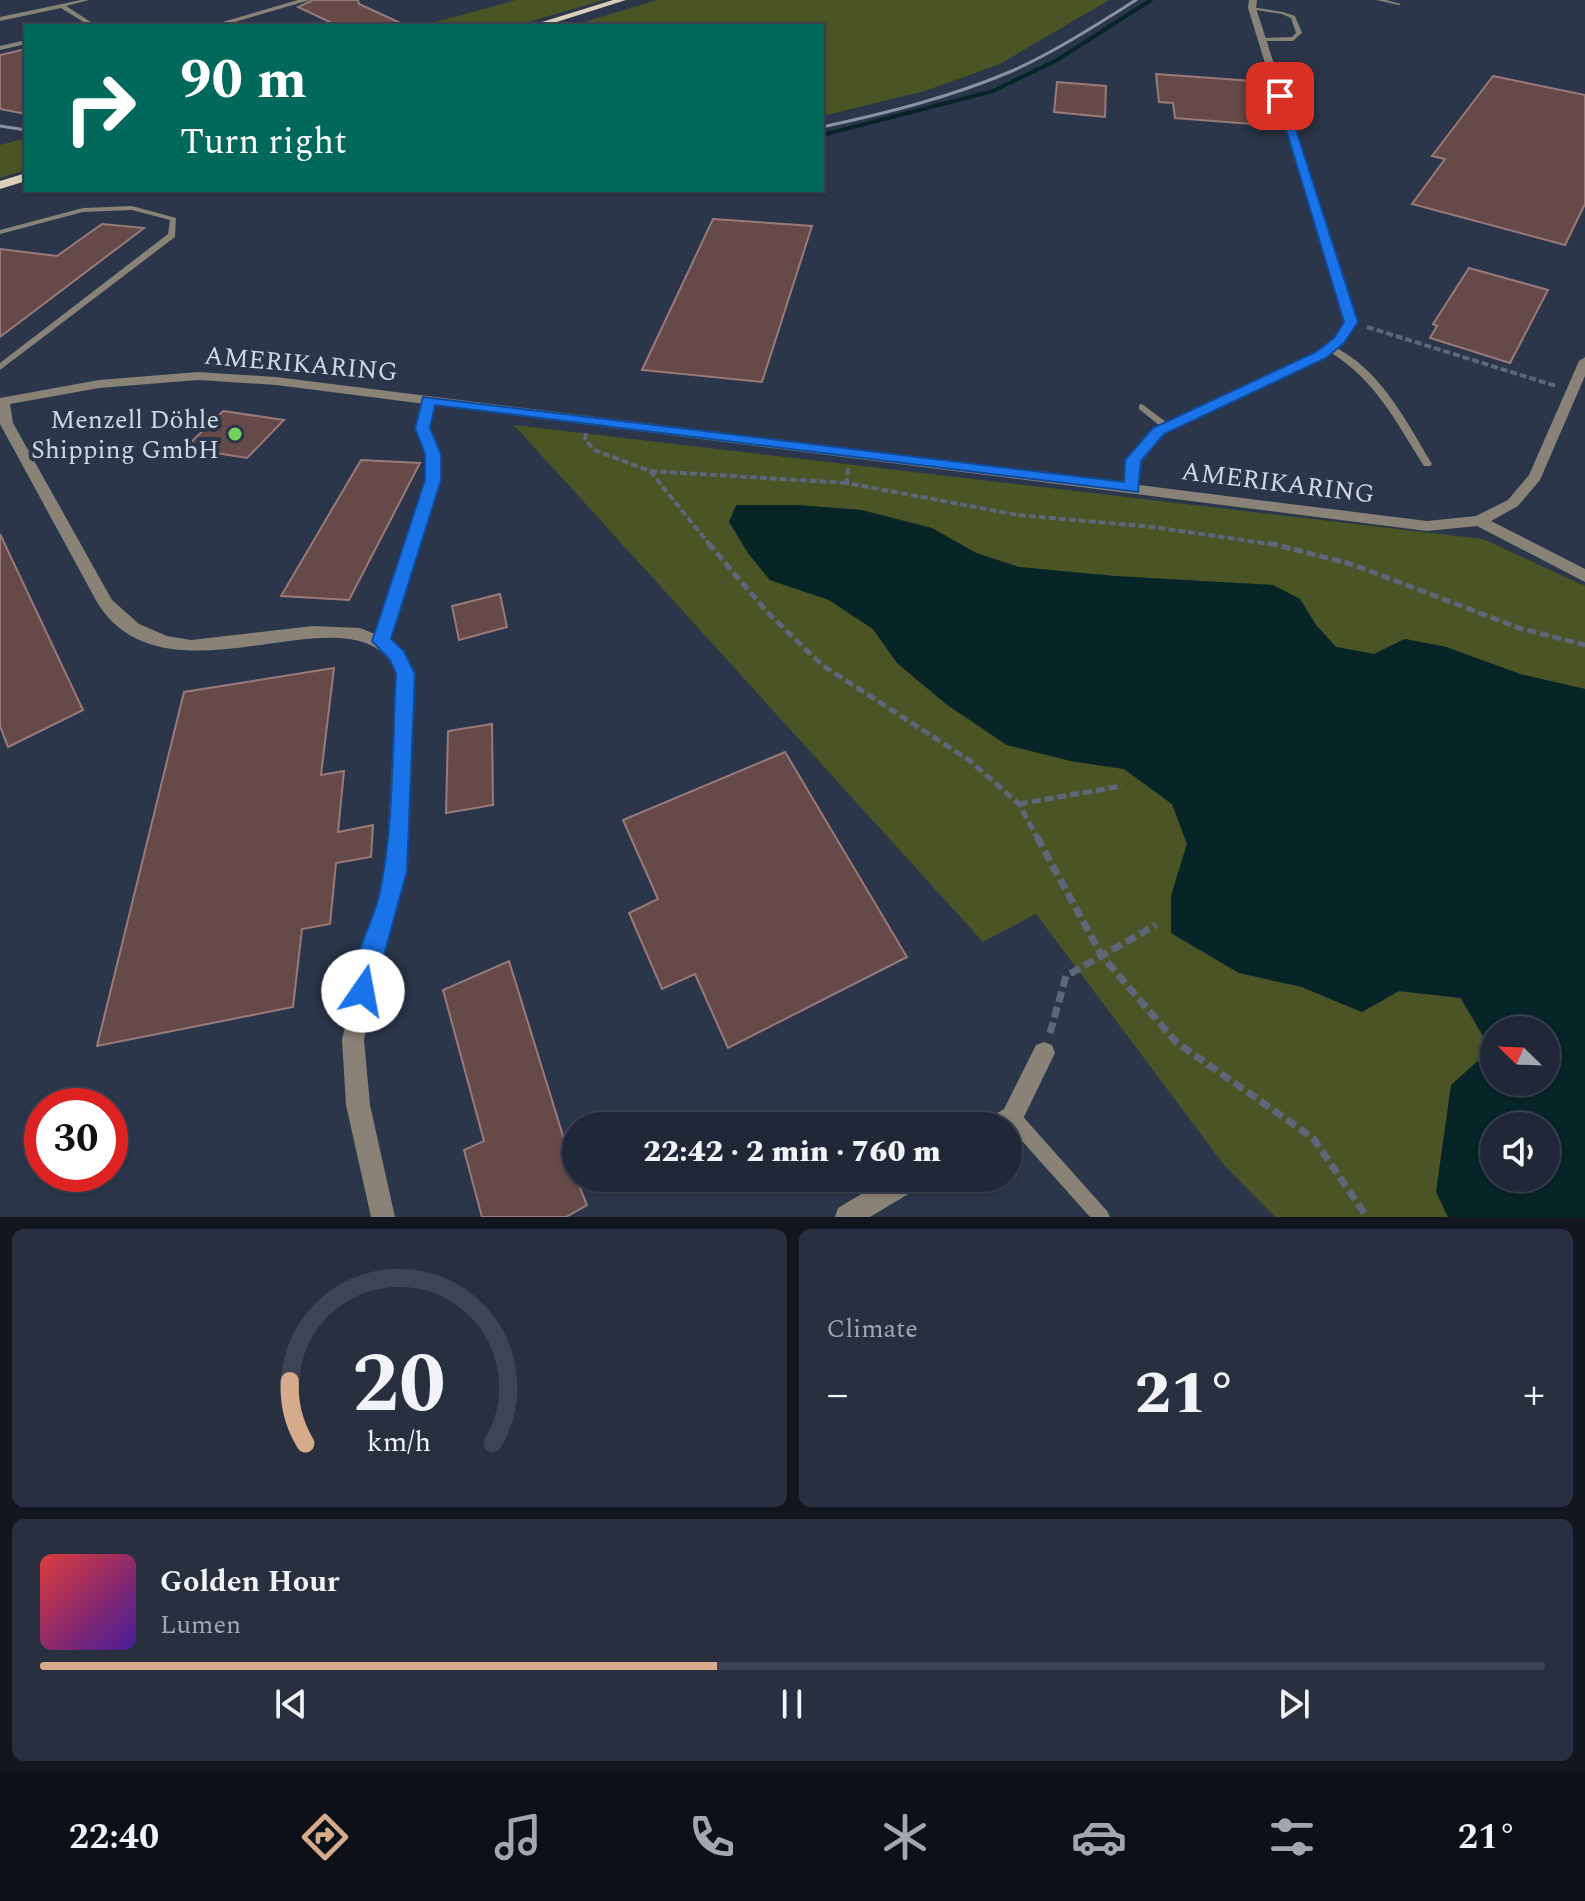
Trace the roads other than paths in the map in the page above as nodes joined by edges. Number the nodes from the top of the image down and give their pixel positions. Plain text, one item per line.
1 (48, 0) edge
2 (87, 0) edge
3 (306, 0) edge
4 (622, 0) edge
5 (1378, 0) edge
6 (1253, 4) edge
7 (1399, 4) dead end
8 (62, 6) junction
9 (0, 19) edge
10 (91, 24) edge
11 (220, 24) edge
12 (541, 24) edge
13 (1263, 40) junction
14 (24, 42) edge
15 (0, 48) edge
16 (24, 178) edge
17 (0, 185) edge
18 (0, 232) edge
19 (1330, 348) junction
20 (1585, 361) edge
21 (0, 367) edge
22 (428, 400) junction
23 (2, 402) edge
24 (1142, 407) dead end
25 (1167, 427) junction
26 (1427, 464) dead end
27 (1132, 488) junction
28 (1479, 521) junction
29 (1585, 576) edge
30 (381, 641) junction
31 (1044, 1053) road end
32 (1009, 1112) edge
33 (1022, 1139) edge
34 (888, 1192) edge
35 (383, 1217) edge
36 (847, 1217) edge
37 (1101, 1217) edge

1 - 8 lane
2 - 8 lane
3 - 11 street
4 - 12 main road
5 - 7 lane
6 - 13 street
6 - 13 lane
8 - 9 lane
8 - 10 lane
13 - 19 street
14 - 15 lane
16 - 17 main road
18 - 21 lane
19 - 25 street
19 - 26 lane
20 - 28 street
22 - 23 street, AMERIKARING
22 - 27 street, AMERIKARING
22 - 30 lane
23 - 30 street
24 - 25 lane
25 - 27 street
27 - 28 street, AMERIKARING
28 - 29 street
30 - 35 street
31 - 32 street
33 - 37 lane
34 - 36 street

